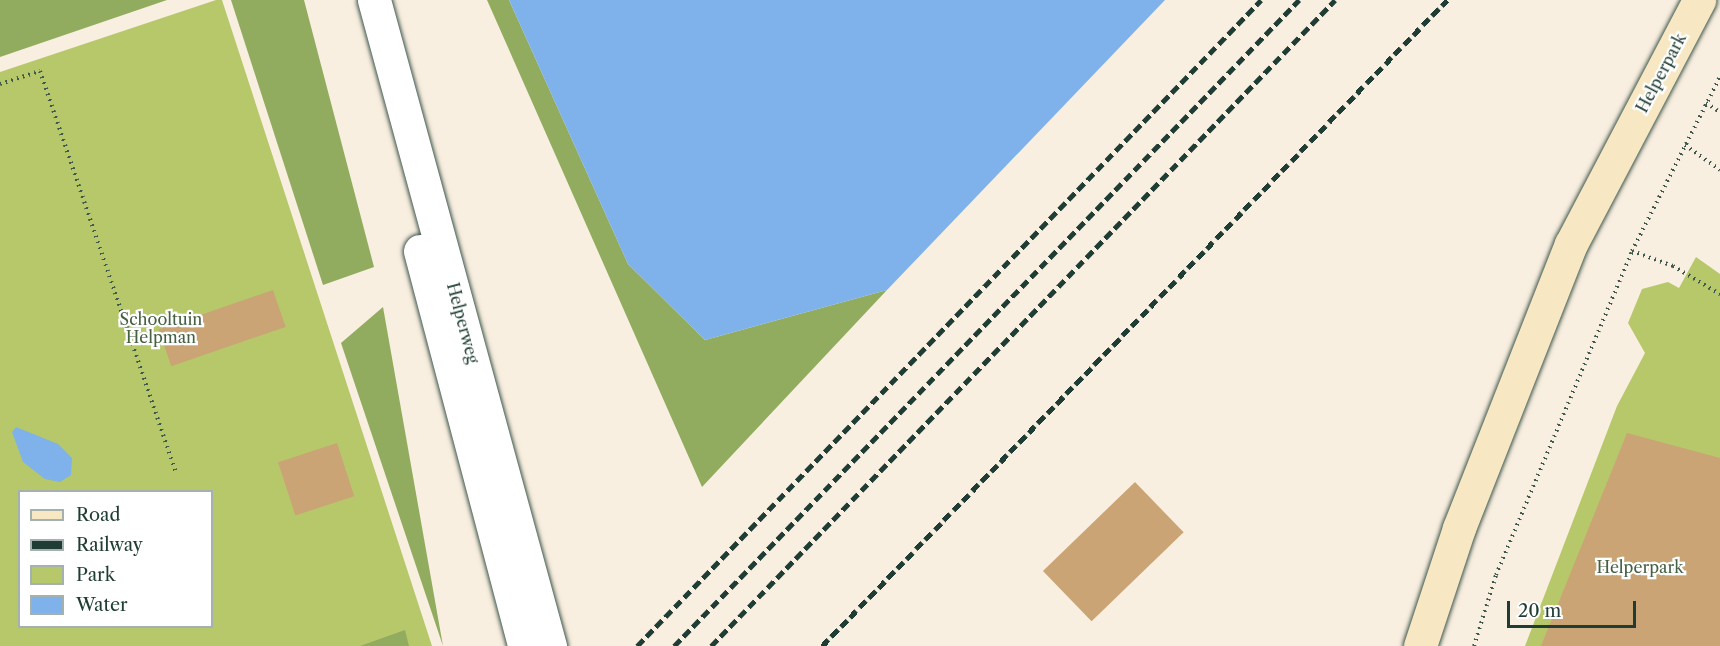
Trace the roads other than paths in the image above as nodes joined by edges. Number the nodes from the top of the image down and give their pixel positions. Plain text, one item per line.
1 (353, 0) edge
2 (374, 0) edge
3 (1699, 0) edge
4 (524, 646) edge
5 (550, 646) edge
6 (1420, 646) edge

1 - 4 street, Helperweg
2 - 5 street, Helperweg
3 - 6 main road, Helperpark

